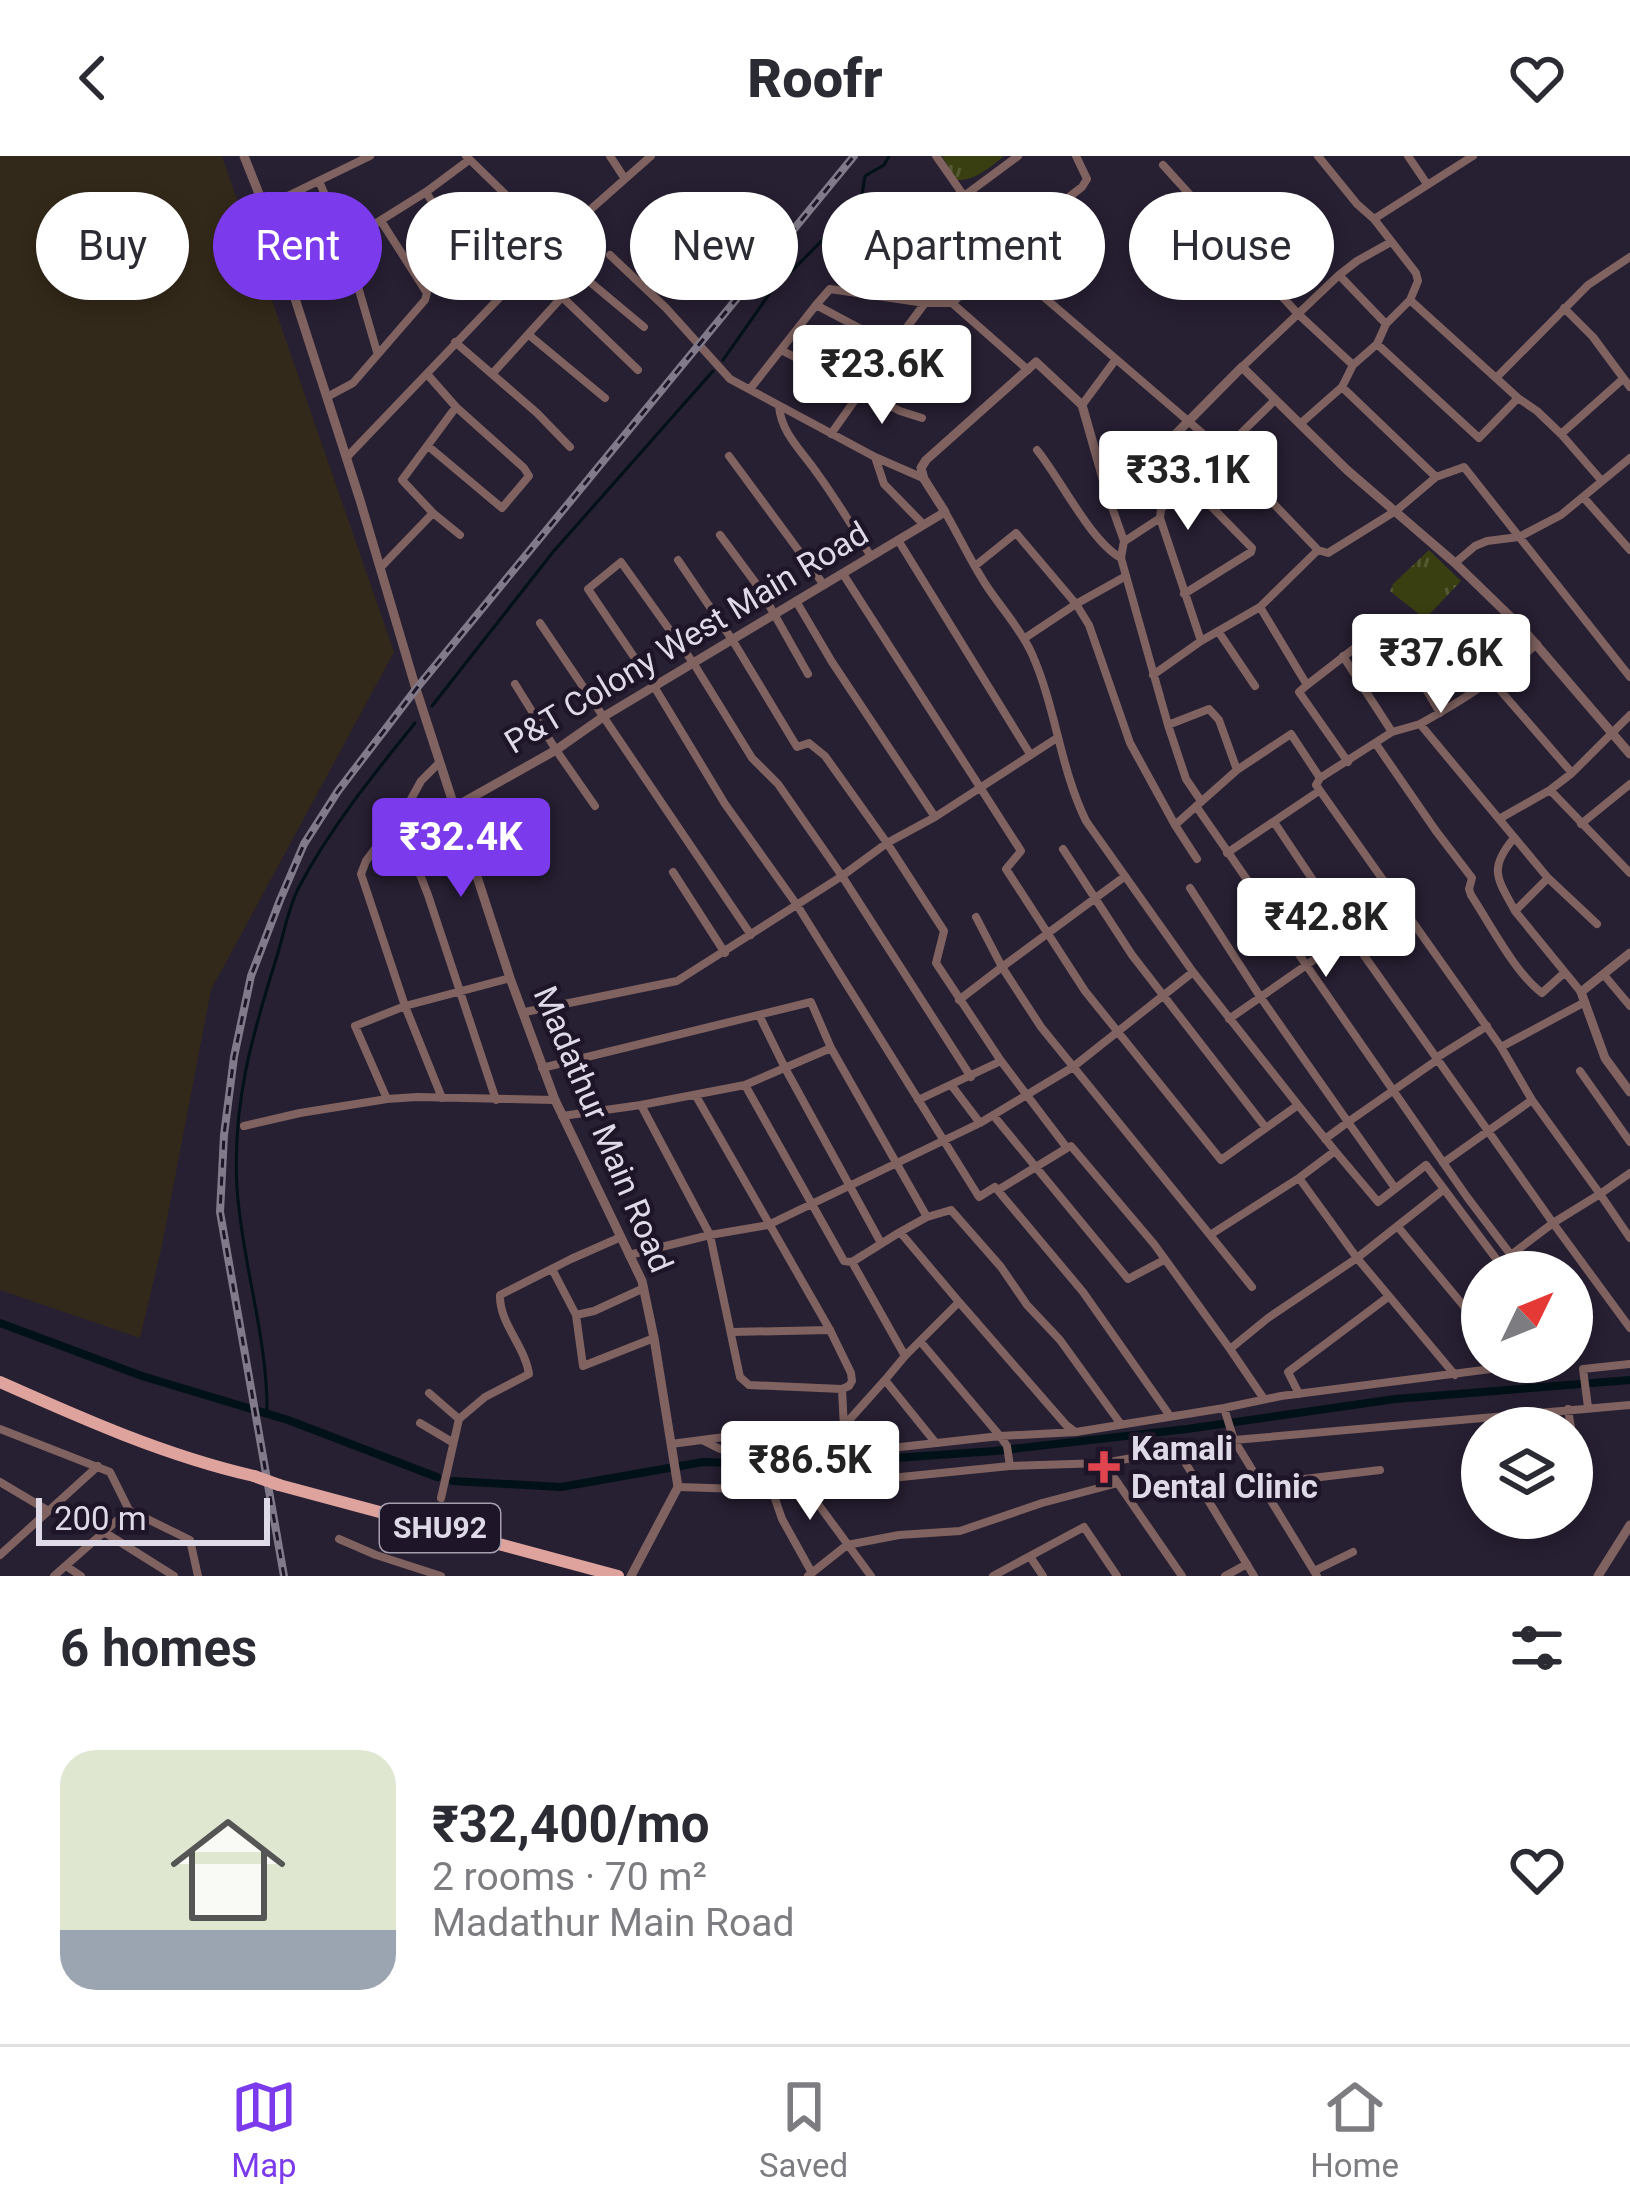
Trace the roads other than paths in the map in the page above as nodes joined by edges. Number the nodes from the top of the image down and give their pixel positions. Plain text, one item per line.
1 (244, 156) edge
2 (370, 156) edge
3 (610, 156) edge
4 (651, 156) edge
5 (936, 156) edge
6 (1018, 156) edge
7 (1076, 156) edge
8 (1318, 156) edge
9 (1408, 156) edge
10 (1474, 156) edge
11 (468, 158) edge
12 (1162, 165) dead end
13 (626, 179) junction
14 (319, 181) junction
15 (1427, 184) junction
16 (259, 192) edge
17 (296, 192) edge
18 (324, 192) edge
19 (426, 192) edge
20 (503, 192) edge
21 (961, 192) edge
22 (969, 192) edge
23 (1076, 192) edge
24 (606, 196) edge
25 (1374, 218) junction
26 (382, 223) edge
27 (1391, 242) junction
28 (610, 255) dead end
29 (1630, 257) edge
30 (1339, 274) junction
31 (606, 295) edge
32 (295, 300) edge
33 (362, 300) edge
34 (496, 300) edge
35 (560, 300) edge
36 (564, 300) edge
37 (954, 300) edge
38 (1047, 300) edge
39 (1410, 300) junction
40 (952, 302) junction
41 (925, 303) junction
42 (816, 305) junction
43 (1564, 308) junction
44 (1297, 313) junction
45 (1386, 324) junction
46 (644, 327) dead end
47 (529, 334) junction
48 (455, 342) junction
49 (1377, 344) junction
50 (893, 346) junction
51 (782, 350) junction
52 (378, 353) junction
53 (1116, 359) junction
54 (1353, 365) junction
55 (1242, 367) junction
56 (638, 370) dead end
57 (1028, 370) junction
58 (427, 374) junction
59 (493, 374) junction
60 (1497, 376) junction
61 (1627, 383) edge
62 (1342, 387) junction
63 (750, 389) junction
64 (861, 392) junction
65 (327, 397) junction
66 (605, 398) dead end
67 (1518, 398) junction
68 (1275, 400) junction
69 (1082, 405) junction
70 (456, 406) junction
71 (779, 406) junction
72 (922, 418) dead end
73 (1188, 422) junction
74 (1300, 424) junction
75 (831, 434) junction
76 (1561, 434) junction
77 (428, 446) junction
78 (570, 447) dead end
79 (1037, 450) dead end
80 (1223, 451) junction
81 (1158, 452) junction
82 (729, 456) dead end
83 (347, 457) junction
84 (875, 457) junction
85 (1628, 462) edge
86 (1436, 477) junction
87 (924, 479) junction
88 (1601, 480) junction
89 (1189, 483) junction
90 (1108, 496) junction
91 (1584, 498) junction
92 (1397, 510) junction
93 (945, 512) junction
94 (433, 513) junction
95 (1160, 518) junction
96 (923, 524) junction
97 (460, 535) dead end
98 (720, 535) dead end
99 (1519, 537) junction
100 (898, 540) junction
101 (1124, 541) junction
102 (1318, 550) junction
103 (1630, 550) edge
104 (870, 555) junction
105 (1121, 558) junction
106 (678, 560) dead end
107 (1455, 563) junction
108 (975, 566) junction
109 (381, 567) junction
110 (843, 574) junction
111 (1126, 576) junction
112 (824, 585) junction
113 (1184, 594) junction
114 (796, 602) junction
115 (1076, 604) junction
116 (1260, 607) junction
117 (776, 616) junction
118 (541, 623) dead end
119 (1218, 631) junction
120 (1024, 639) junction
121 (733, 641) junction
122 (1201, 641) junction
123 (1537, 644) junction
124 (1343, 656) junction
125 (694, 664) junction
126 (808, 674) dead end
127 (1154, 674) junction
128 (1630, 675) edge
129 (1492, 682) junction
130 (515, 684) dead end
131 (1307, 685) junction
132 (1255, 686) dead end
133 (655, 688) junction
134 (1440, 713) junction
135 (1630, 715) edge
136 (603, 718) junction
137 (1420, 724) junction
138 (1168, 725) junction
139 (1392, 732) junction
140 (1612, 733) junction
141 (1057, 738) junction
142 (1376, 744) junction
143 (556, 750) junction
144 (1030, 754) dead end
145 (1630, 754) edge
146 (440, 762) junction
147 (1348, 762) junction
148 (1237, 770) junction
149 (1572, 772) junction
150 (1320, 778) junction
151 (1630, 784) edge
152 (980, 786) junction
153 (1550, 790) junction
154 (1319, 791) junction
155 (1198, 803) junction
156 (596, 806) dead end
157 (454, 808) junction
158 (935, 817) junction
159 (1499, 819) junction
160 (399, 821) junction
161 (1274, 822) junction
162 (1581, 824) junction
163 (1175, 825) junction
164 (1514, 838) junction
165 (887, 843) junction
166 (1063, 849) dead end
167 (1227, 853) junction
168 (1197, 859) dead end
169 (673, 872) dead end
170 (1630, 872) edge
171 (842, 876) junction
172 (1124, 877) junction
173 (1548, 878) junction
174 (1190, 888) dead end
175 (1095, 898) junction
176 (1397, 902) junction
177 (797, 905) junction
178 (1515, 911) junction
179 (976, 917) dead end
180 (1597, 925) dead end
181 (1048, 934) junction
182 (752, 936) junction
183 (1351, 937) junction
184 (1630, 952) edge
185 (724, 953) junction
186 (1002, 967) junction
187 (1306, 967) junction
188 (1193, 972) junction
189 (1564, 973) junction
190 (1604, 975) junction
191 (510, 978) junction
192 (458, 992) junction
193 (1164, 995) junction
194 (1583, 997) junction
195 (1261, 998) junction
196 (959, 1000) junction
197 (405, 1006) junction
198 (1630, 1006) edge
199 (525, 1012) junction
200 (759, 1016) junction
201 (1228, 1019) junction
202 (1487, 1026) junction
203 (1116, 1032) junction
204 (1502, 1047) junction
205 (831, 1048) junction
206 (1437, 1059) junction
207 (1001, 1061) junction
208 (1073, 1066) junction
209 (542, 1068) junction
210 (785, 1068) junction
211 (1580, 1070) dead end
212 (971, 1077) junction
213 (745, 1085) junction
214 (952, 1086) junction
215 (1392, 1091) junction
216 (1630, 1092) edge
217 (1028, 1095) junction
218 (696, 1096) junction
219 (442, 1098) junction
220 (387, 1099) junction
221 (496, 1100) junction
222 (554, 1100) junction
223 (918, 1100) junction
224 (1532, 1100) junction
225 (1298, 1105) junction
226 (641, 1106) junction
227 (993, 1115) junction
228 (562, 1116) junction
229 (1348, 1122) junction
230 (980, 1123) junction
231 (244, 1126) dead end
232 (1266, 1128) junction
233 (1487, 1130) junction
234 (1325, 1138) junction
235 (943, 1141) junction
236 (1630, 1142) edge
237 (1067, 1148) junction
238 (1335, 1151) junction
239 (1443, 1163) junction
240 (898, 1164) junction
241 (1035, 1169) junction
242 (1630, 1173) edge
243 (1299, 1178) junction
244 (850, 1188) junction
245 (1395, 1189) junction
246 (998, 1190) junction
247 (1443, 1190) junction
248 (1600, 1194) junction
249 (811, 1205) junction
250 (927, 1217) junction
251 (1553, 1223) junction
252 (768, 1225) junction
253 (1398, 1227) junction
254 (900, 1232) junction
255 (710, 1235) junction
256 (1210, 1235) junction
257 (621, 1237) junction
258 (1630, 1238) edge
259 (881, 1243) junction
260 (1490, 1251) edge
261 (1508, 1251) edge
262 (1516, 1251) edge
263 (629, 1255) junction
264 (1357, 1258) junction
265 (1165, 1259) junction
266 (852, 1262) junction
267 (552, 1269) junction
268 (1252, 1287) dead end
269 (644, 1288) junction
270 (1388, 1297) junction
271 (959, 1302) junction
272 (1461, 1303) edge
273 (576, 1315) junction
274 (1630, 1328) edge
275 (830, 1330) junction
276 (733, 1332) junction
277 (655, 1337) junction
278 (920, 1341) junction
279 (1229, 1349) junction
280 (905, 1356) junction
281 (1630, 1364) edge
282 (1461, 1374) edge
283 (1455, 1375) junction
284 (1593, 1376) edge
285 (885, 1380) junction
286 (0, 1382) edge
287 (1585, 1383) edge
288 (842, 1389) junction
289 (430, 1393) dead end
290 (1299, 1394) junction
291 (1264, 1400) junction
292 (1630, 1405) edge
293 (1588, 1407) joint
294 (1170, 1417) junction
295 (1227, 1418) junction
296 (459, 1419) junction
297 (1461, 1419) edge
298 (420, 1423) dead end
299 (1120, 1423) junction
300 (842, 1428) junction
301 (0, 1429) edge
302 (1076, 1432) junction
303 (1000, 1436) junction
304 (702, 1440) junction
305 (1234, 1440) junction
306 (452, 1442) junction
307 (936, 1443) junction
308 (672, 1446) junction
309 (845, 1448) junction
310 (1177, 1449) junction
311 (1008, 1456) junction
312 (1104, 1463) junction
313 (98, 1466) junction
314 (1380, 1470) dead end
315 (0, 1482) edge
316 (678, 1482) junction
317 (1118, 1483) junction
318 (1262, 1484) junction
319 (809, 1485) junction
320 (772, 1490) junction
321 (441, 1498) dead end
322 (47, 1510) junction
323 (129, 1510) junction
324 (1630, 1525) edge
325 (104, 1532) junction
326 (339, 1539) dead end
327 (1619, 1543) junction
328 (847, 1545) junction
329 (1630, 1549) edge
330 (1353, 1552) dead end
331 (0, 1555) edge
332 (1030, 1558) junction
333 (1247, 1564) junction
334 (66, 1566) junction
335 (416, 1573) edge
336 (1316, 1573) edge
337 (810, 1574) edge
338 (54, 1576) edge
339 (81, 1576) edge
340 (174, 1576) edge
341 (198, 1576) edge
342 (441, 1576) edge
343 (618, 1576) edge
344 (631, 1576) edge
345 (871, 1576) edge
346 (994, 1576) edge
347 (1043, 1576) edge
348 (1118, 1576) edge
349 (1182, 1576) edge
350 (1225, 1576) edge
351 (1254, 1576) edge
352 (1598, 1576) edge

1 - 16 street, Madathur Main Road
2 - 14 street
3 - 13 street
4 - 13 street
5 - 21 street
6 - 22 street
7 - 23 street
8 - 25 street
9 - 15 street
10 - 15 street
11 - 19 street
11 - 20 street
12 - 44 street
13 - 24 street
14 - 17 street
14 - 18 street
15 - 25 street
25 - 27 street
26 - 52 street
27 - 30 street
27 - 39 street
28 - 63 street
29 - 43 street
30 - 44 street
30 - 45 street
31 - 46 street
32 - 65 street, Madathur Main Road
33 - 52 street
34 - 48 street
35 - 47 street
36 - 56 street
37 - 40 street
38 - 53 street
39 - 45 street
39 - 60 street
40 - 41 street
40 - 57 street
41 - 42 street
41 - 50 street
42 - 50 street
42 - 51 street
43 - 60 street
43 - 61 street
44 - 54 street
44 - 55 street
45 - 49 street
47 - 59 street
47 - 66 street
48 - 58 street
48 - 59 street
49 - 54 street
49 - 67 street
50 - 64 street
51 - 63 street
51 - 64 street
52 - 65 street
53 - 69 street
53 - 73 street
54 - 62 street
55 - 68 street
55 - 73 street
57 - 69 street
57 - 87 street
58 - 70 street
58 - 83 street
59 - 78 street
60 - 67 street
61 - 76 street
62 - 74 street
62 - 86 street
63 - 71 street
64 - 72 street
64 - 75 street
65 - 83 street, Madathur Main Road
67 - 76 street
68 - 74 street
68 - 80 street
69 - 90 street
70 - 77 street
70 - 77 street
71 - 75 street
71 - 104 street
73 - 80 street
73 - 81 street
74 - 92 street
75 - 84 street
76 - 88 street
77 - 94 street
79 - 105 street
80 - 102 street
81 - 89 street
81 - 90 street
82 - 112 street
83 - 109 street, Madathur Main Road
84 - 87 street
84 - 96 street
85 - 88 street
86 - 92 street
86 - 99 street
87 - 93 street
88 - 91 street
89 - 95 street
89 - 113 street
90 - 101 street
91 - 99 street
91 - 103 street
92 - 102 street
92 - 107 street
93 - 96 street, P&T Colony West Main Road
93 - 108 street
94 - 97 street
94 - 109 street
95 - 101 street
95 - 113 street
96 - 100 street, P&T Colony West Main Road
98 - 117 street
99 - 107 street
99 - 128 street
100 - 104 street, P&T Colony West Main Road
100 - 144 street
101 - 105 street
102 - 116 street
104 - 110 street, P&T Colony West Main Road
105 - 111 street
106 - 121 street
107 - 123 street
108 - 115 street
108 - 120 street
109 - 146 street, Madathur Main Road
110 - 112 street, P&T Colony West Main Road
110 - 152 street
111 - 115 street
111 - 127 street
112 - 114 street, P&T Colony West Main Road
113 - 122 street
114 - 117 street, P&T Colony West Main Road
114 - 158 street
115 - 120 street
115 - 163 street
116 - 119 street
116 - 131 street
117 - 121 street, P&T Colony West Main Road
117 - 126 street
118 - 136 street
119 - 122 street
119 - 132 street
120 - 141 street
121 - 125 street, P&T Colony West Main Road
121 - 165 street
122 - 127 street
123 - 129 street
123 - 140 street
124 - 131 street
124 - 134 street
124 - 139 street
125 - 133 street, P&T Colony West Main Road
125 - 133 street
125 - 171 street
127 - 138 street
129 - 134 street
129 - 149 street
130 - 143 street
131 - 147 street
133 - 136 street, P&T Colony West Main Road
133 - 177 street
134 - 137 street
135 - 140 street
136 - 143 street, P&T Colony West Main Road
136 - 182 street
137 - 139 street
137 - 159 street
138 - 148 street
138 - 155 street
139 - 142 street
140 - 145 street
140 - 149 street
141 - 152 street
141 - 172 street
142 - 147 street
142 - 189 street
143 - 156 street
143 - 157 street, P&T Colony West Main Road
146 - 157 street, Madathur Main Road
146 - 160 street
147 - 150 street
148 - 150 street
148 - 155 street
149 - 153 street
150 - 154 street
151 - 162 street
152 - 158 street
152 - 181 street
153 - 159 street
153 - 162 street
154 - 161 street
154 - 176 street
155 - 163 street
155 - 167 street
157 - 191 street, Madathur Main Road
158 - 165 street
159 - 164 street
160 - 192 street
160 - 197 street
161 - 167 street
161 - 183 street
162 - 170 street
163 - 168 street
164 - 173 street
164 - 178 street
165 - 171 street
165 - 196 street
166 - 175 street
167 - 187 street
169 - 185 street
171 - 177 street
171 - 212 street
172 - 175 street
172 - 188 street
173 - 178 street
173 - 180 street
174 - 195 street
175 - 181 street
175 - 193 street
176 - 183 street
176 - 202 street
177 - 182 street
177 - 223 street
178 - 189 street
179 - 186 street
181 - 186 street
181 - 203 street
182 - 185 street
183 - 187 street
183 - 206 street
184 - 190 street
185 - 199 street
186 - 196 street
186 - 208 street
187 - 195 street
187 - 215 street
188 - 193 street
188 - 201 street
189 - 194 street
190 - 194 street
190 - 198 street
191 - 192 street
191 - 199 street, Madathur Main Road
192 - 197 street
192 - 221 street
193 - 203 street
193 - 232 street
194 - 204 street
194 - 216 street
195 - 201 street
195 - 229 street
196 - 207 street
197 - 219 street
197 - 220 street
199 - 209 street, Madathur Main Road
200 - 205 street
200 - 209 street
200 - 210 street
201 - 225 street
202 - 204 street
202 - 206 street
203 - 208 street
203 - 232 street
204 - 224 street
205 - 210 street
205 - 240 street
206 - 215 street
206 - 233 street
207 - 212 street
207 - 217 street
208 - 217 street
208 - 256 street
209 - 222 street, Madathur Main Road
210 - 213 street
210 - 244 street
211 - 236 street
212 - 214 street
213 - 218 street
213 - 249 street
214 - 223 street
214 - 230 street
215 - 229 street
215 - 239 street
217 - 227 street
217 - 237 street
218 - 226 street
218 - 252 street
219 - 220 street
219 - 221 street
220 - 231 street
221 - 222 street
222 - 228 street, Madathur Main Road
223 - 235 street
224 - 233 street
224 - 248 street
225 - 232 street
225 - 234 street
226 - 228 street
226 - 255 street
227 - 230 street
227 - 241 street
228 - 257 street, Madathur Main Road
229 - 234 street
229 - 245 street
230 - 235 street
233 - 239 street
233 - 251 street
234 - 238 street
235 - 240 street
235 - 246 street
237 - 241 street
237 - 265 street
238 - 243 street
238 - 245 street
239 - 261 street
240 - 244 street
240 - 250 street
241 - 246 street
241 - 265 street
242 - 248 street
243 - 256 street
243 - 264 street
244 - 249 street
244 - 259 street
245 - 247 street
246 - 294 street
247 - 253 street
247 - 260 street
248 - 251 street
248 - 258 street
249 - 252 street
249 - 266 street
250 - 254 street
250 - 299 street
251 - 262 street
251 - 274 street
252 - 255 street
252 - 275 street
253 - 264 street
253 - 272 street
254 - 259 street
254 - 271 street
255 - 263 street
255 - 276 street
256 - 268 street
257 - 263 street, Madathur Main Road
257 - 267 street
259 - 266 street
263 - 269 street, Madathur Main Road
264 - 270 street
264 - 279 street
265 - 279 street
266 - 280 street
267 - 273 street
267 - 296 street
269 - 273 street
269 - 277 street, Madathur Main Road
270 - 283 street
270 - 290 street
271 - 278 street
271 - 302 street
273 - 277 street
275 - 276 street
275 - 288 street
276 - 288 street
277 - 308 street, Madathur Main Road
278 - 280 street
278 - 303 street
279 - 291 street
280 - 285 street
281 - 284 street
282 - 283 street
283 - 290 street
285 - 300 street
285 - 307 street
286 - 343 main road, SHU92, bridge
287 - 293 street
288 - 300 street
289 - 296 street
290 - 291 street
291 - 295 street
292 - 293 street
294 - 295 street
294 - 299 street
295 - 305 street
296 - 306 street
297 - 305 street
298 - 306 street
299 - 302 street
300 - 304 street
300 - 309 street
301 - 313 street
302 - 303 street
303 - 307 street
303 - 311 street
304 - 308 street
304 - 309 street
305 - 310 street
305 - 318 street
306 - 321 street
307 - 309 street
308 - 316 street, Madathur Main Road
310 - 312 street
310 - 333 street
311 - 312 street
311 - 319 street
312 - 317 street
313 - 322 street
313 - 323 street
314 - 318 street
315 - 322 street
316 - 320 street
316 - 344 street
317 - 328 street
317 - 349 street
318 - 336 street
319 - 320 street
319 - 328 street
320 - 337 street
322 - 331 street
323 - 325 street
323 - 341 street
324 - 327 street
325 - 334 street
325 - 340 street
326 - 335 street
327 - 329 street
327 - 352 street
328 - 337 street
328 - 345 street
330 - 336 street
332 - 346 street
332 - 347 street
332 - 348 street
333 - 350 street
333 - 351 street
334 - 338 street
334 - 339 street
335 - 342 street

